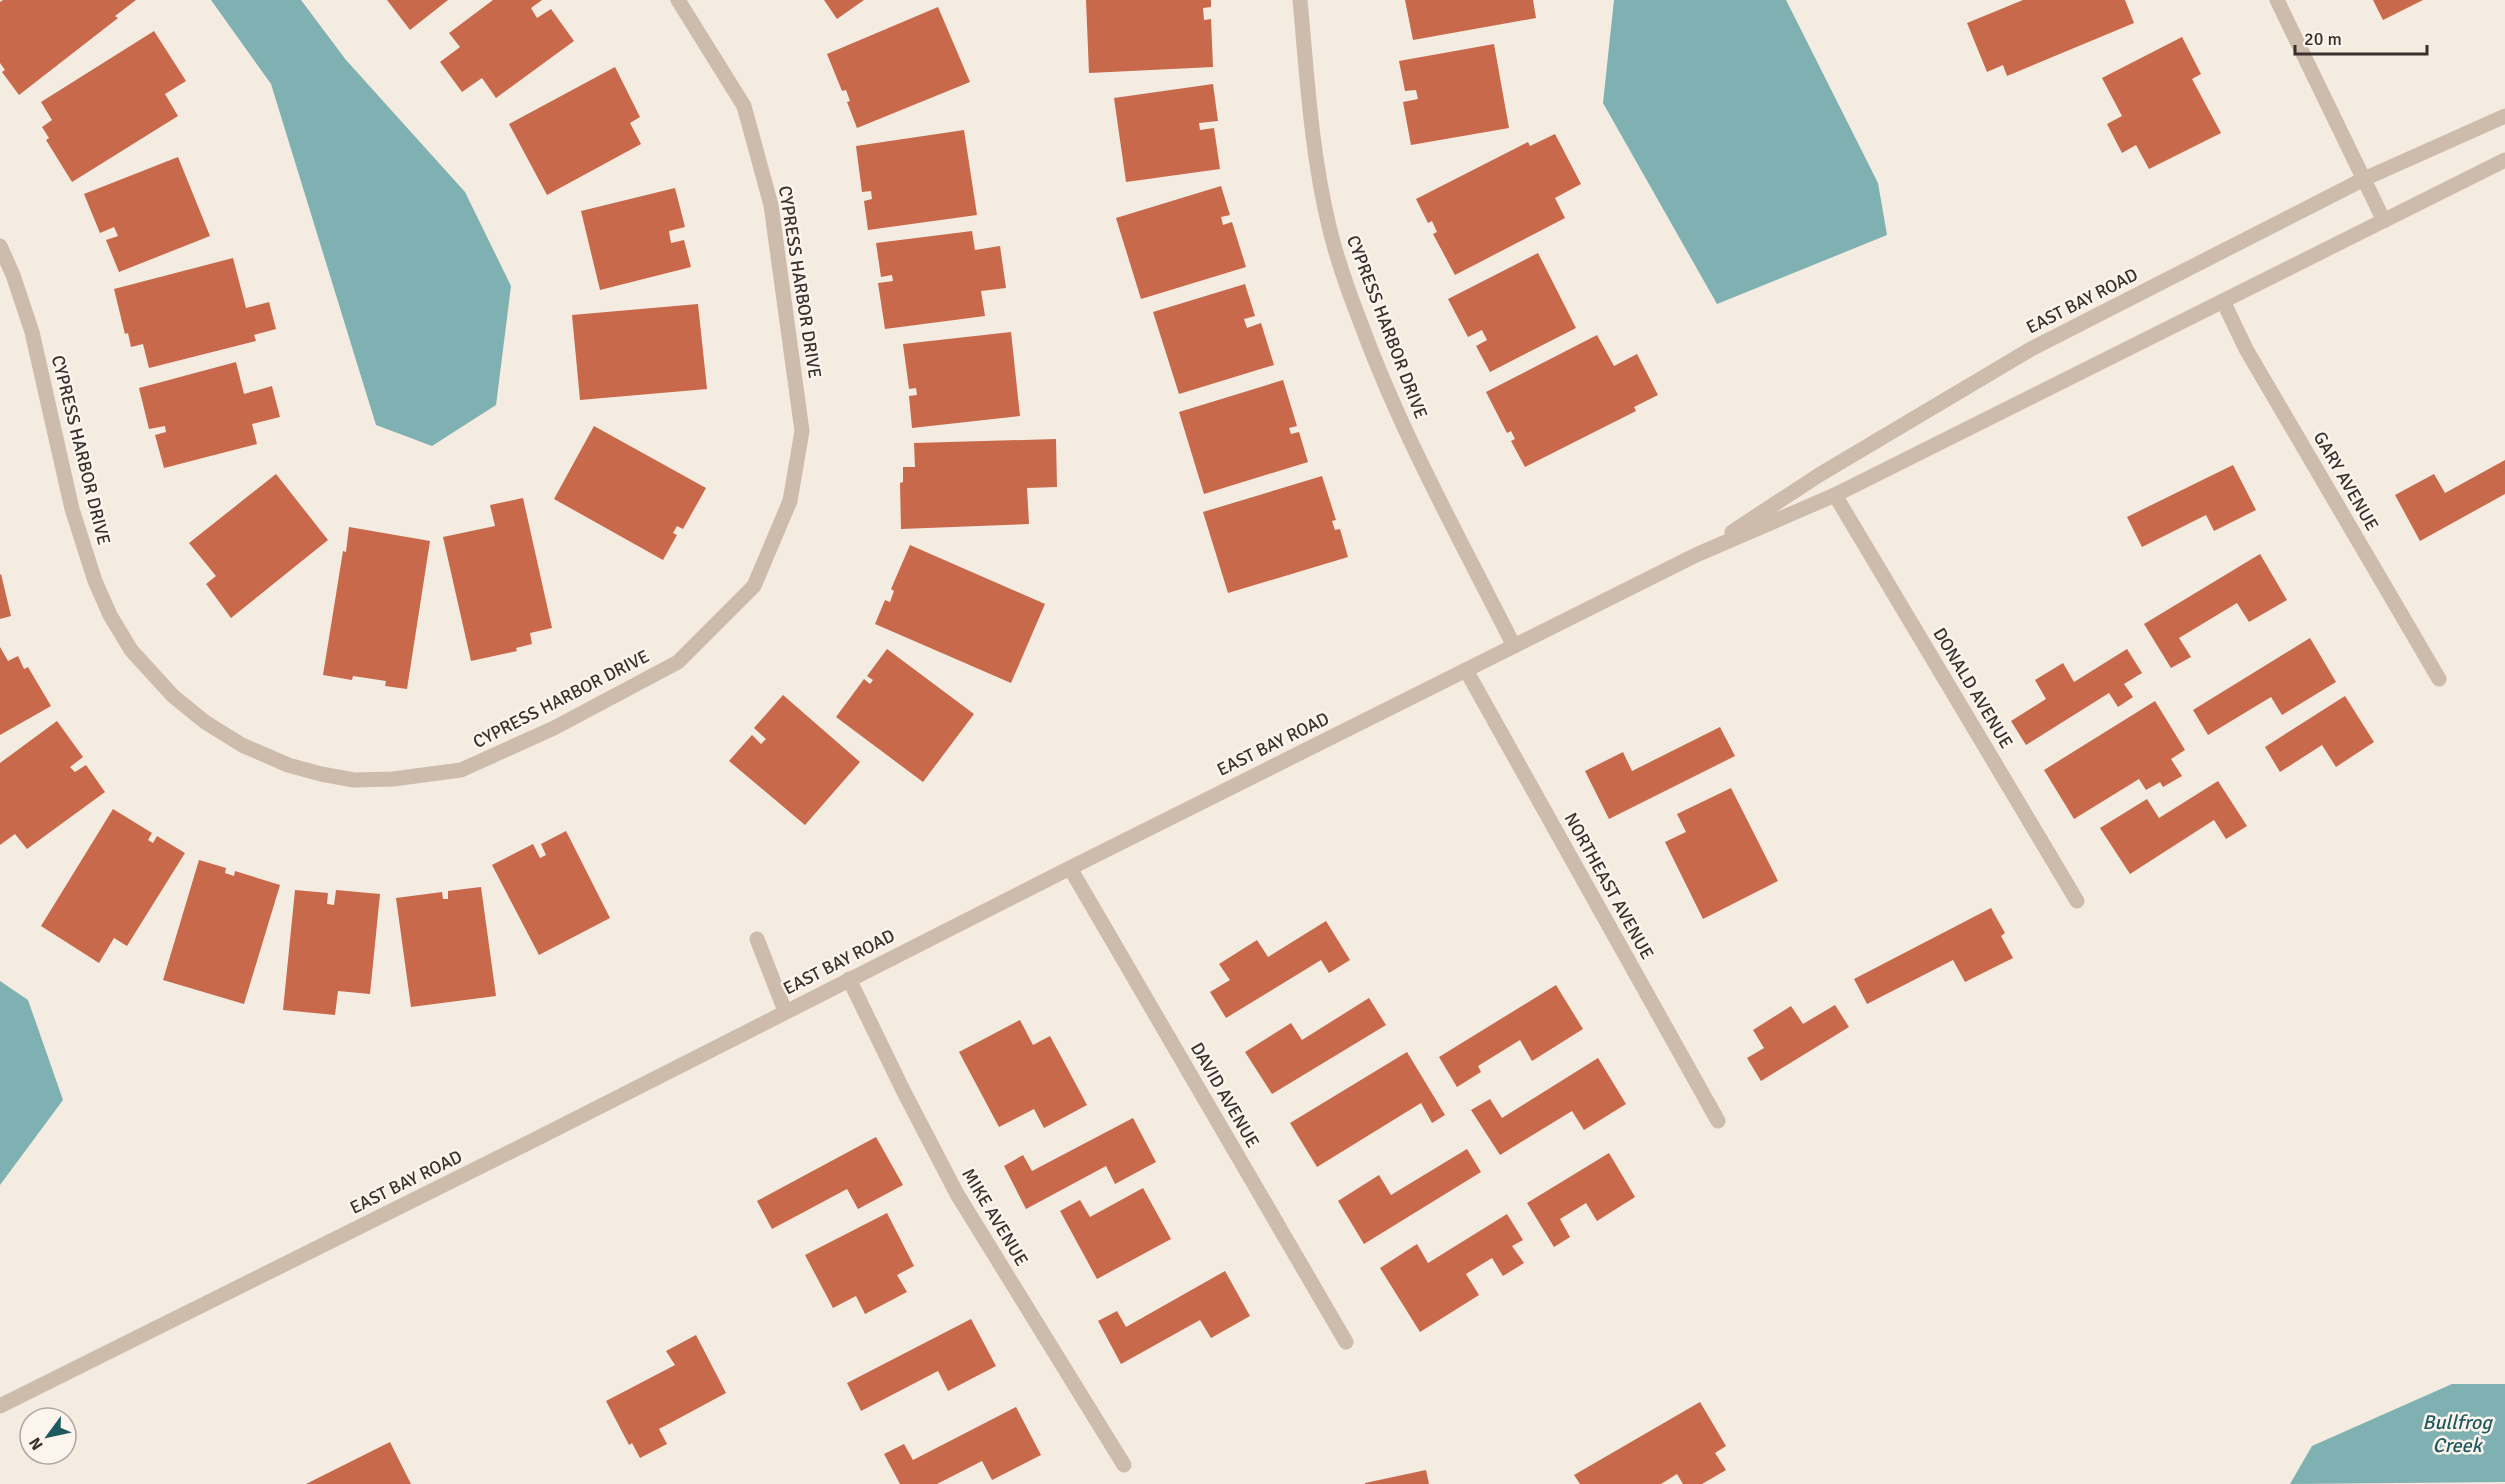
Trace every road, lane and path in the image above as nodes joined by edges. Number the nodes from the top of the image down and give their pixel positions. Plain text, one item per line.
1 (678, 0) edge
2 (1300, 0) edge
3 (2277, 0) edge
4 (2505, 116) edge
5 (2505, 160) edge
6 (2364, 179) junction
7 (2384, 221) junction
8 (0, 246) edge
9 (2223, 302) junction
10 (1835, 495) junction
11 (1696, 555) junction
12 (1514, 646) junction
13 (1466, 670) junction
14 (2439, 679) dead end
15 (1070, 868) junction
16 (2077, 901) dead end
17 (757, 939) dead end
18 (849, 980) junction
19 (785, 1011) junction
20 (1718, 1121) dead end
21 (1346, 1342) dead end
22 (0, 1406) edge
23 (1124, 1465) dead end

1 - 8 street, CYPRESS HARBOR DRIVE
2 - 12 street, CYPRESS HARBOR DRIVE
3 - 6 street
4 - 6 street, EAST BAY ROAD
5 - 7 street, EAST BAY ROAD
6 - 7 street
6 - 11 street, EAST BAY ROAD
7 - 9 street, EAST BAY ROAD
9 - 10 street, EAST BAY ROAD
9 - 14 street, GARY AVENUE
10 - 11 street, EAST BAY ROAD
10 - 16 street, DONALD AVENUE
11 - 12 street, EAST BAY ROAD
12 - 13 street, EAST BAY ROAD
13 - 15 street, EAST BAY ROAD
13 - 20 street, NORTHEAST AVENUE
15 - 18 street, EAST BAY ROAD
15 - 21 street, DAVID AVENUE
17 - 19 street
18 - 19 street, EAST BAY ROAD
18 - 23 street, MIKE AVENUE
19 - 22 street, EAST BAY ROAD

